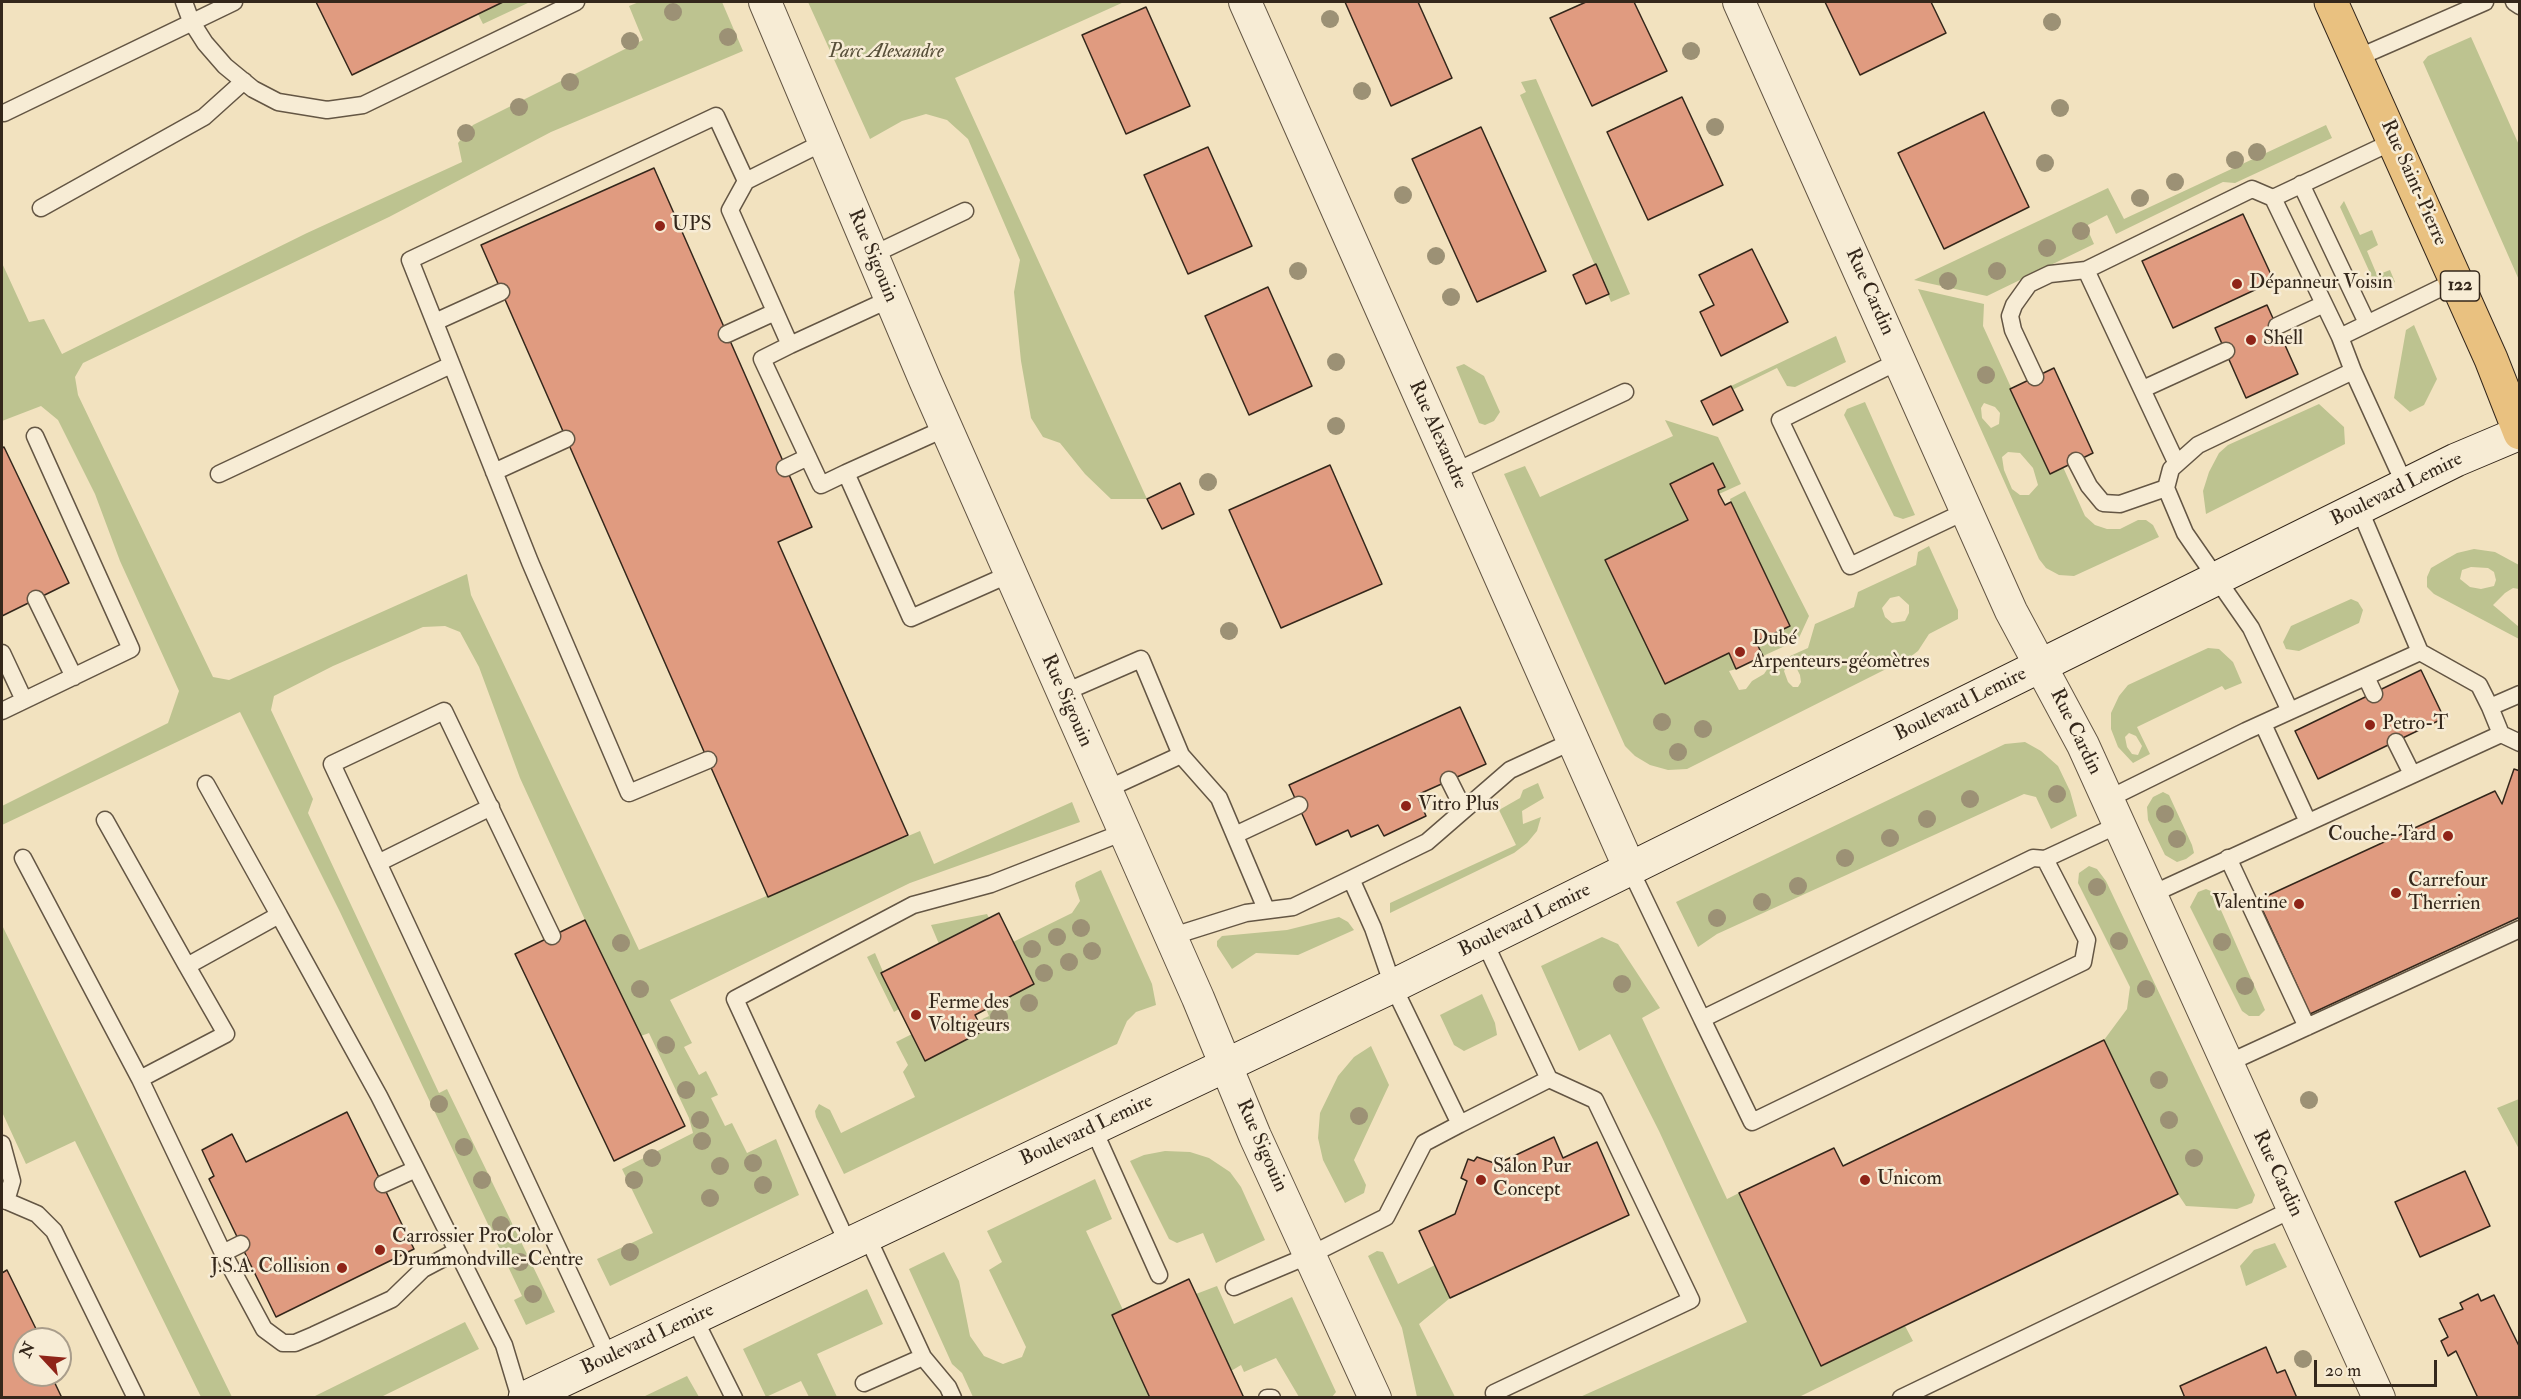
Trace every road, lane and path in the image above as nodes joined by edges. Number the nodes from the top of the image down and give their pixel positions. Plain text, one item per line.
1 (184, 2) edge
2 (234, 2) edge
3 (576, 2) edge
4 (765, 2) edge
5 (1245, 2) edge
6 (1739, 2) edge
7 (2331, 2) edge
8 (2485, 2) edge
9 (2514, 2) edge
10 (2520, 6) edge
11 (191, 21) junction
12 (2357, 58) junction
13 (243, 81) junction
14 (4, 113) dead end
15 (2394, 141) junction
16 (824, 142) junction
17 (746, 181) junction
18 (2301, 184) junction
19 (2273, 198) junction
20 (41, 208) dead end
21 (965, 211) dead end
22 (872, 255) junction
23 (2086, 270) junction
24 (2457, 280) junction
25 (501, 292) dead end
26 (890, 299) junction
27 (2324, 304) junction
28 (776, 312) junction
29 (435, 322) junction
30 (2367, 323) junction
31 (2277, 326) dead end
32 (727, 334) dead end
33 (2340, 337) junction
34 (790, 345) junction
35 (2226, 351) dead end
36 (1899, 361) junction
37 (452, 365) junction
38 (2352, 371) junction
39 (2035, 377) dead end
40 (2143, 389) junction
41 (1625, 392) dead end
42 (946, 428) junction
43 (2520, 433) edge
44 (35, 436) dead end
45 (566, 439) dead end
46 (808, 457) junction
47 (2076, 461) dead end
48 (2176, 462) junction
49 (785, 468) dead end
50 (494, 472) junction
51 (1454, 472) junction
52 (846, 473) junction
53 (219, 474) dead end
54 (2405, 485) junction
55 (2166, 488) junction
56 (2358, 508) junction
57 (1966, 512) junction
58 (1010, 574) junction
59 (2217, 578) junction
60 (36, 599) dead end
61 (2420, 652) junction
62 (2, 653) edge
63 (2042, 665) junction
64 (74, 677) junction
65 (2366, 677) junction
66 (1063, 693) junction
67 (2374, 694) dead end
68 (2520, 694) edge
69 (24, 700) junction
70 (2490, 707) junction
71 (2, 711) edge
72 (2290, 711) junction
73 (2263, 724) junction
74 (2501, 734) junction
75 (1573, 741) junction
76 (2396, 742) dead end
77 (2520, 743) edge
78 (1181, 754) junction
79 (708, 760) dead end
80 (2412, 774) junction
81 (1449, 780) dead end
82 (206, 784) dead end
83 (1105, 790) junction
84 (1299, 805) dead end
85 (490, 807) junction
86 (1464, 810) junction
87 (2112, 812) junction
88 (105, 820) dead end
89 (2308, 822) junction
90 (1124, 832) junction
91 (1235, 835) junction
92 (23, 858) dead end
93 (2228, 858) junction
94 (2045, 859) junction
95 (378, 863) junction
96 (1630, 869) junction
97 (1351, 879) junction
98 (2150, 895) junction
99 (1266, 909) junction
100 (279, 915) junction
101 (2520, 928) edge
102 (552, 936) dead end
103 (1170, 937) junction
104 (1484, 941) junction
105 (187, 966) junction
106 (1393, 986) junction
107 (1702, 1019) junction
108 (2307, 1027) junction
109 (2226, 1064) junction
110 (1226, 1065) junction
111 (140, 1079) junction
112 (1549, 1079) junction
113 (1460, 1124) junction
114 (1093, 1128) junction
115 (2, 1144) edge
116 (416, 1169) junction
117 (382, 1184) dead end
118 (4, 1200) edge
119 (2293, 1209) junction
120 (857, 1240) junction
121 (241, 1244) dead end
122 (457, 1251) junction
123 (223, 1252) junction
124 (1310, 1255) junction
125 (1159, 1275) dead end
126 (1234, 1287) dead end
127 (694, 1318) junction
128 (922, 1357) junction
129 (609, 1358) junction
130 (864, 1383) dead end
131 (1494, 1393) dead end
132 (136, 1398) edge
133 (520, 1398) edge
134 (525, 1398) edge
135 (734, 1398) edge
136 (953, 1398) edge
137 (1267, 1398) edge
138 (1272, 1398) edge
139 (1375, 1398) edge
140 (1901, 1398) edge
141 (2379, 1398) edge

1 - 11 lane
2 - 11 lane
3 - 13 lane
4 - 16 street, Rue Sigouin
5 - 51 street, Rue Alexandre
6 - 36 street, Rue Cardin
7 - 12 main road, Rue Saint-Pierre / 122
8 - 12 lane
9 - 10 lane
11 - 13 lane
11 - 14 lane
12 - 15 main road, Rue Saint-Pierre / 122
13 - 20 lane
15 - 18 lane
15 - 24 main road, Rue Saint-Pierre / 122
16 - 17 lane
16 - 22 street, Rue Sigouin
17 - 28 lane
17 - 29 lane
18 - 19 lane
18 - 30 lane
19 - 23 lane
19 - 27 lane
21 - 22 lane
22 - 26 street, Rue Sigouin
23 - 39 lane
23 - 40 lane
24 - 30 lane
24 - 43 main road, Rue Saint-Pierre / 122
25 - 29 lane
26 - 34 lane
26 - 42 street, Rue Sigouin
27 - 31 lane
27 - 33 lane
28 - 32 lane
28 - 34 lane
29 - 37 lane
30 - 33 lane
33 - 38 lane
34 - 46 lane
35 - 40 lane
36 - 57 street, Rue Cardin
36 - 57 lane
37 - 50 lane
37 - 53 lane
38 - 48 lane
38 - 54 lane
40 - 48 lane
41 - 51 lane
42 - 52 lane
42 - 58 street, Rue Sigouin
43 - 54 main road, Boulevard Lemire
44 - 64 lane
45 - 50 lane
46 - 49 lane
46 - 52 lane
47 - 55 lane
48 - 55 lane
50 - 79 lane
51 - 75 street, Rue Alexandre
52 - 58 lane
54 - 56 main road, Boulevard Lemire
55 - 59 lane
56 - 59 main road, Boulevard Lemire
56 - 61 lane
57 - 63 street, Rue Cardin
58 - 66 street, Rue Sigouin
59 - 63 main road, Boulevard Lemire
59 - 72 lane
60 - 64 lane
61 - 65 lane
61 - 70 lane
62 - 69 lane
63 - 87 street, Rue Cardin
63 - 96 main road, Boulevard Lemire
64 - 69 lane
65 - 67 lane
65 - 72 lane
66 - 78 lane
66 - 83 street, Rue Sigouin
68 - 70 lane
69 - 71 lane
70 - 74 lane
72 - 73 lane
73 - 87 lane
73 - 89 lane
74 - 77 lane
74 - 80 lane
75 - 86 lane
75 - 96 street, Rue Alexandre
76 - 80 lane
78 - 83 lane
78 - 91 lane
80 - 89 lane
81 - 86 lane
82 - 100 lane
83 - 90 street, Rue Sigouin
84 - 91 lane
85 - 95 lane
85 - 95 lane
85 - 102 lane
86 - 97 lane
87 - 94 lane
87 - 98 street, Rue Cardin
88 - 105 lane
89 - 93 lane
90 - 103 street, Rue Sigouin
90 - 120 lane
91 - 99 lane
92 - 111 lane
93 - 98 lane
93 - 108 lane
94 - 107 lane
94 - 107 lane
95 - 129 lane
96 - 104 main road, Boulevard Lemire
96 - 107 lane
97 - 99 lane
97 - 106 lane
98 - 109 street, Rue Cardin
99 - 103 lane
100 - 105 lane
100 - 116 lane
101 - 108 lane
103 - 110 street, Rue Sigouin
104 - 106 main road, Boulevard Lemire
104 - 112 lane
105 - 111 lane
106 - 110 main road, Boulevard Lemire
106 - 113 lane
108 - 109 lane
109 - 119 street, Rue Cardin
110 - 114 main road, Boulevard Lemire
110 - 124 street, Rue Sigouin
111 - 123 lane
112 - 113 lane
112 - 131 lane
113 - 124 lane
114 - 120 main road, Boulevard Lemire
114 - 125 lane
115 - 118 lane
116 - 117 lane
116 - 122 lane
118 - 132 lane
119 - 140 lane
119 - 141 street, Rue Cardin
120 - 127 main road, Boulevard Lemire
120 - 128 lane
121 - 123 lane
122 - 123 lane
122 - 133 lane
124 - 126 lane
124 - 139 street, Rue Sigouin
127 - 129 main road, Boulevard Lemire
127 - 135 lane
128 - 130 lane
128 - 136 lane
129 - 134 main road, Boulevard Lemire
137 - 138 lane

